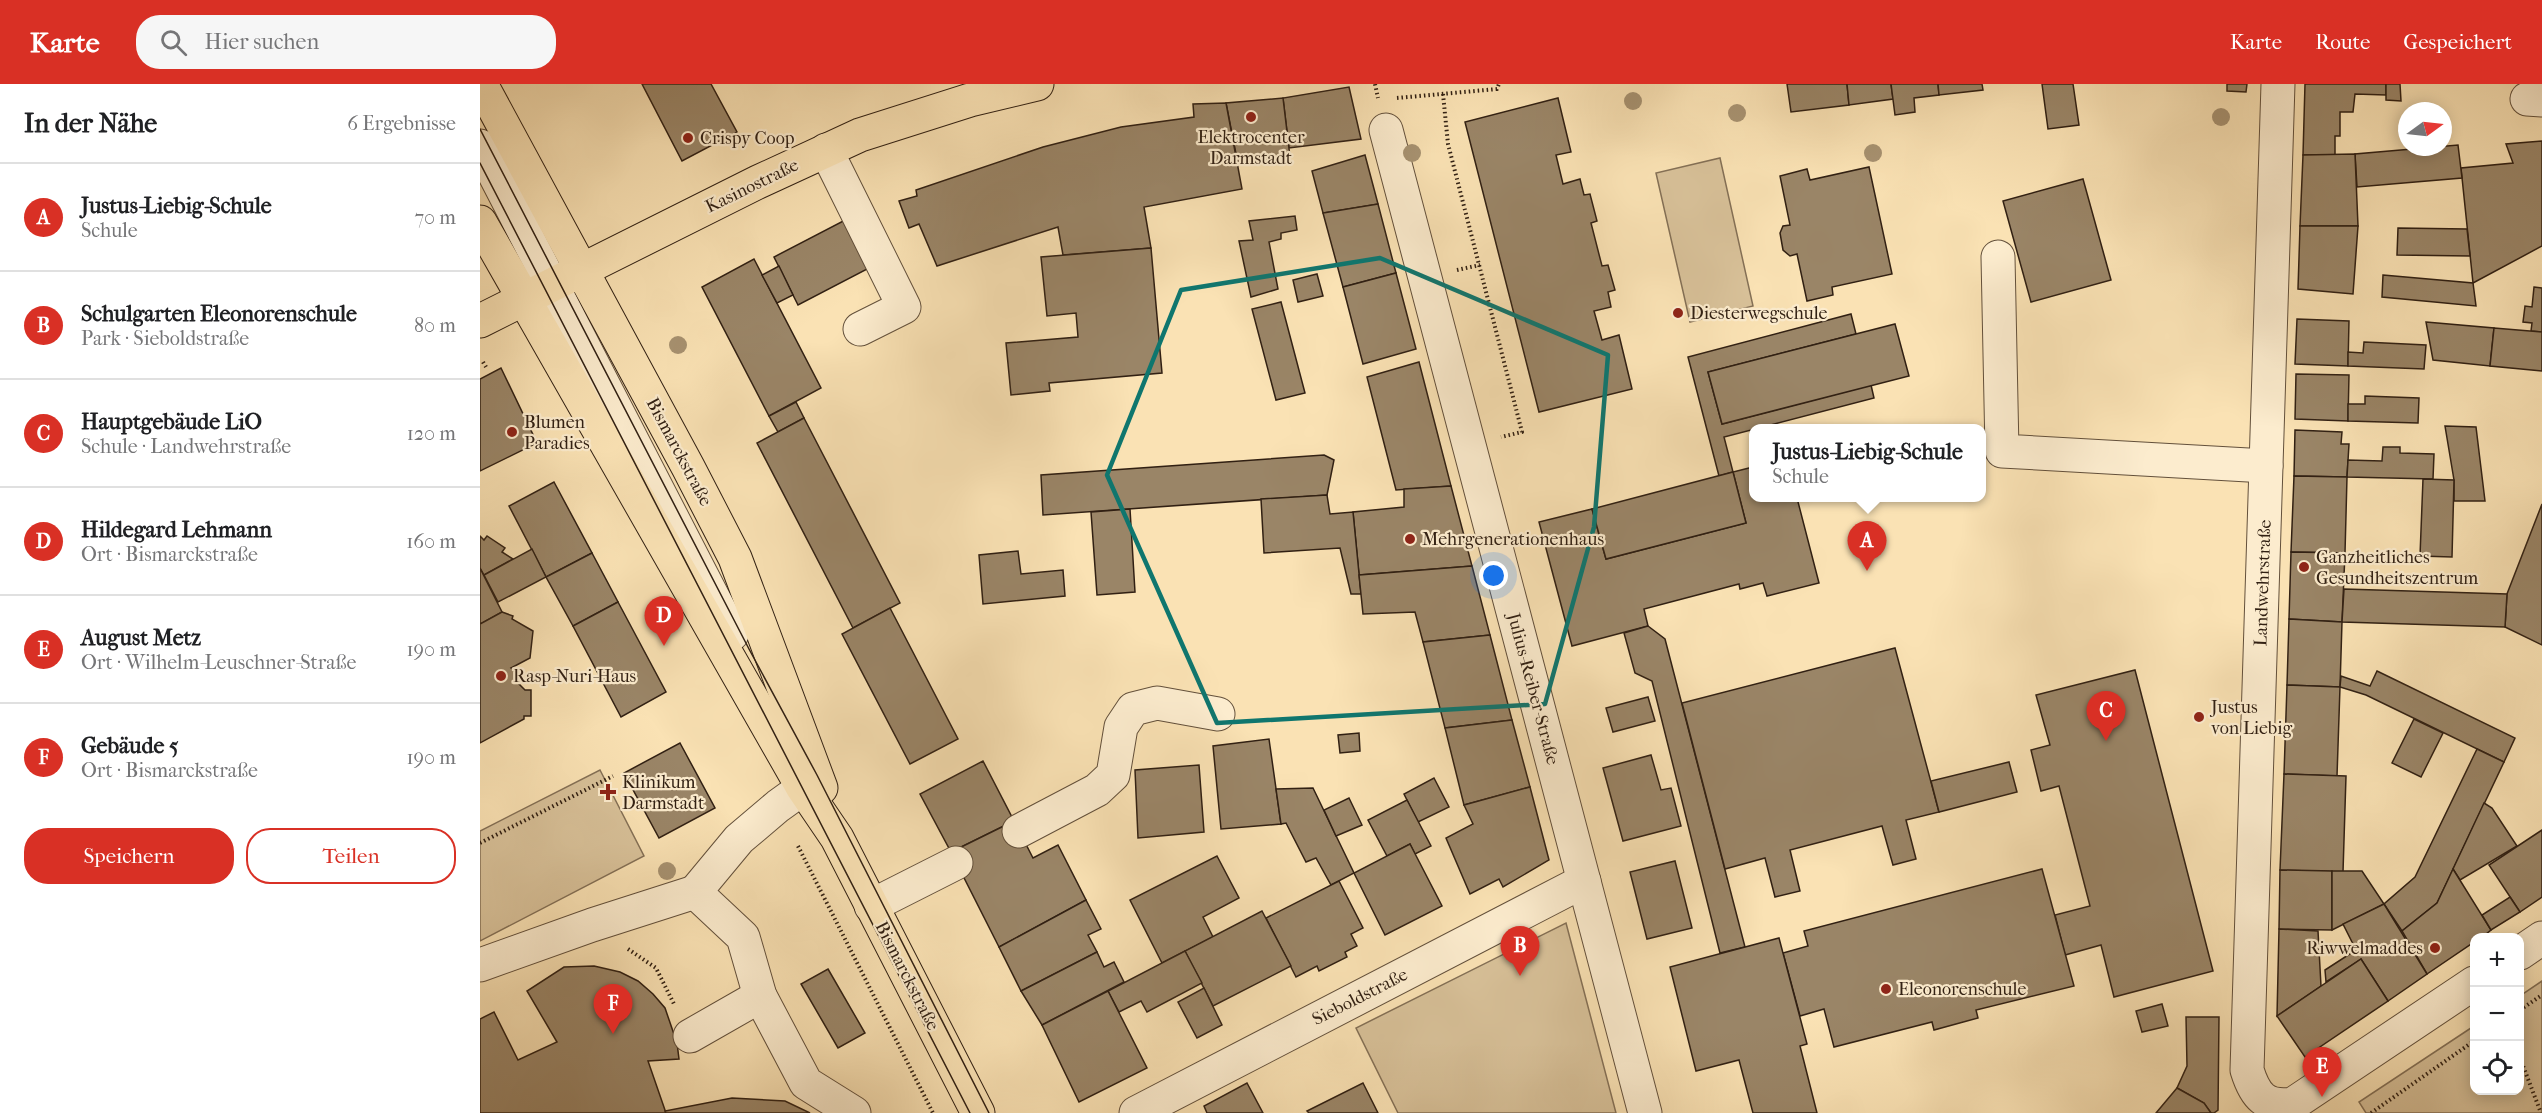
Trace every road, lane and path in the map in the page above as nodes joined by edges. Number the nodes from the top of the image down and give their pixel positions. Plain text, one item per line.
1 (481, 84) edge
2 (1037, 84) edge
3 (1498, 84) edge
4 (2278, 84) edge
5 (1443, 94) junction
6 (1399, 97) dead end
7 (1386, 130) dead end
8 (480, 146) edge
9 (826, 150) junction
10 (480, 222) edge
11 (1998, 257) dead end
12 (582, 271) junction
13 (538, 292) junction
14 (480, 321) edge
15 (860, 329) dead end
16 (1468, 444) junction
17 (2266, 466) junction
18 (1218, 714) dead end
19 (613, 776) dead end
20 (790, 797) junction
21 (1019, 831) dead end
22 (837, 838) junction
23 (480, 843) edge
24 (956, 863) dead end
25 (1584, 881) junction
26 (696, 892) junction
27 (872, 906) junction
28 (592, 925) junction
29 (2542, 938) edge
30 (2524, 950) edge
31 (480, 965) edge
32 (2470, 986) edge
33 (2542, 995) edge
34 (760, 996) junction
35 (2524, 1007) edge
36 (690, 1036) joint
37 (2470, 1044) edge
38 (2524, 1068) edge
39 (2260, 1100) edge
40 (854, 1113) edge
41 (933, 1113) edge
42 (978, 1113) edge
43 (1136, 1113) edge
44 (1645, 1113) edge
45 (2371, 1113) edge
46 (2541, 1113) edge

1 - 12 main road, Bismarckstraße
2 - 9 main road, Kasinostraße
3 - 5 path
4 - 17 street, Landwehrstraße
5 - 6 path
5 - 16 path
7 - 16 street, Julius-Reiber-Straße
8 - 13 street, Bismarckstraße
9 - 12 main road, Kasinostraße
9 - 15 street
10 - 13 main road, Bismarckstraße
11 - 17 street
12 - 13 main road, Kasinostraße
12 - 22 main road, Bismarckstraße
13 - 14 main road, Kasinostraße
13 - 20 main road, Bismarckstraße
13 - 22 street, Bismarckstraße
16 - 25 street, Julius-Reiber-Straße
17 - 39 street, Landwehrstraße
18 - 21 street
19 - 23 path
20 - 22 main road, Bismarckstraße
20 - 26 street
20 - 41 path
22 - 27 main road, Bismarckstraße
24 - 27 street
25 - 43 street, Sieboldstraße
25 - 44 street, Julius-Reiber-Straße
26 - 28 street
26 - 34 street
27 - 42 main road, Bismarckstraße
28 - 31 street
28 - 36 path
29 - 30 street
32 - 39 street
33 - 35 path
34 - 36 street
34 - 40 street
37 - 45 path
38 - 46 path

